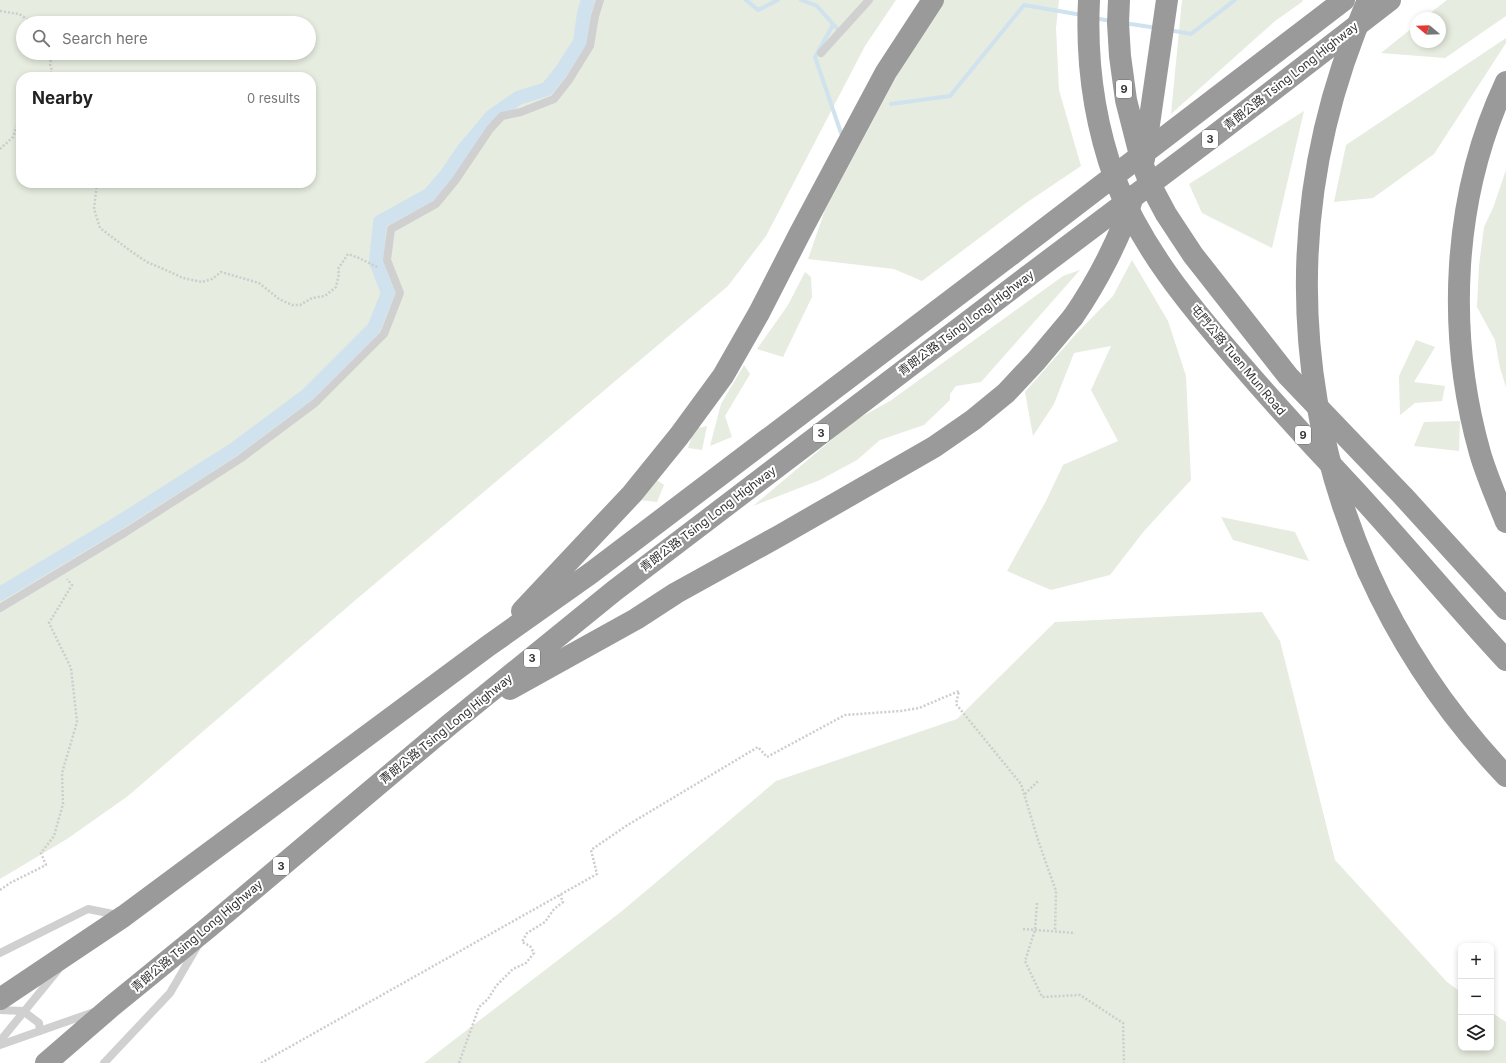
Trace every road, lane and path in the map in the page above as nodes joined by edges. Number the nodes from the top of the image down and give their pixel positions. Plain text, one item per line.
1 (600, 0) edge
2 (869, 0) edge
3 (933, 0) edge
4 (1089, 0) edge
5 (1119, 0) edge
6 (1167, 0) edge
7 (1344, 0) edge
8 (1368, 0) edge
9 (1390, 0) edge
10 (0, 11) edge
11 (22, 16) edge
12 (821, 53) dead end
13 (51, 60) edge
14 (52, 72) edge
15 (1506, 82) edge
16 (16, 129) edge
17 (0, 149) edge
18 (96, 188) edge
19 (372, 266) dead end
20 (1506, 522) edge
21 (61, 571) junction
22 (0, 608) edge
23 (1506, 609) edge
24 (488, 646) junction
25 (1506, 660) edge
26 (449, 725) junction
27 (1506, 776) edge
28 (1039, 780) dead end
29 (1025, 794) junction
30 (0, 890) edge
31 (560, 895) junction
32 (1037, 903) dead end
33 (124, 916) junction
34 (209, 927) junction
35 (1023, 929) dead end
36 (1035, 930) junction
37 (1055, 932) junction
38 (1075, 933) dead end
39 (78, 947) junction
40 (0, 953) edge
41 (0, 999) edge
42 (112, 1006) junction
43 (0, 1010) edge
44 (23, 1011) junction
45 (40, 1031) junction
46 (0, 1041) edge
47 (0, 1045) edge
48 (46, 1063) edge
49 (104, 1063) edge
50 (261, 1063) edge
51 (459, 1063) edge
52 (1124, 1063) edge

1 - 21 lane
2 - 12 lane
3 - 24 highway
4 - 25 highway, 屯門公路 Tuen Mun Road / 9
5 - 23 highway, 9
6 - 26 highway, bridge
7 - 24 highway, 3, bridge
8 - 27 highway, bridge
9 - 26 highway, 青朗公路 Tsing Long Highway / 3, bridge
10 - 11 path
13 - 14 path
15 - 20 highway
16 - 17 path
18 - 19 path
21 - 22 lane
21 - 30 path
24 - 33 highway, 3
26 - 34 highway, 青朗公路 Tsing Long Highway / 3
28 - 29 path
29 - 31 path
29 - 37 path
31 - 50 path
31 - 51 path
32 - 36 path
33 - 39 highway, 3
33 - 40 lane
34 - 42 highway, 青朗公路 Tsing Long Highway / 3
34 - 49 lane
35 - 36 path
36 - 37 path
36 - 52 path
37 - 38 path
39 - 41 highway, 3
39 - 44 lane
42 - 45 lane
42 - 48 highway, 青朗公路 Tsing Long Highway / 3
43 - 44 lane
44 - 45 lane
44 - 46 lane
45 - 47 lane

